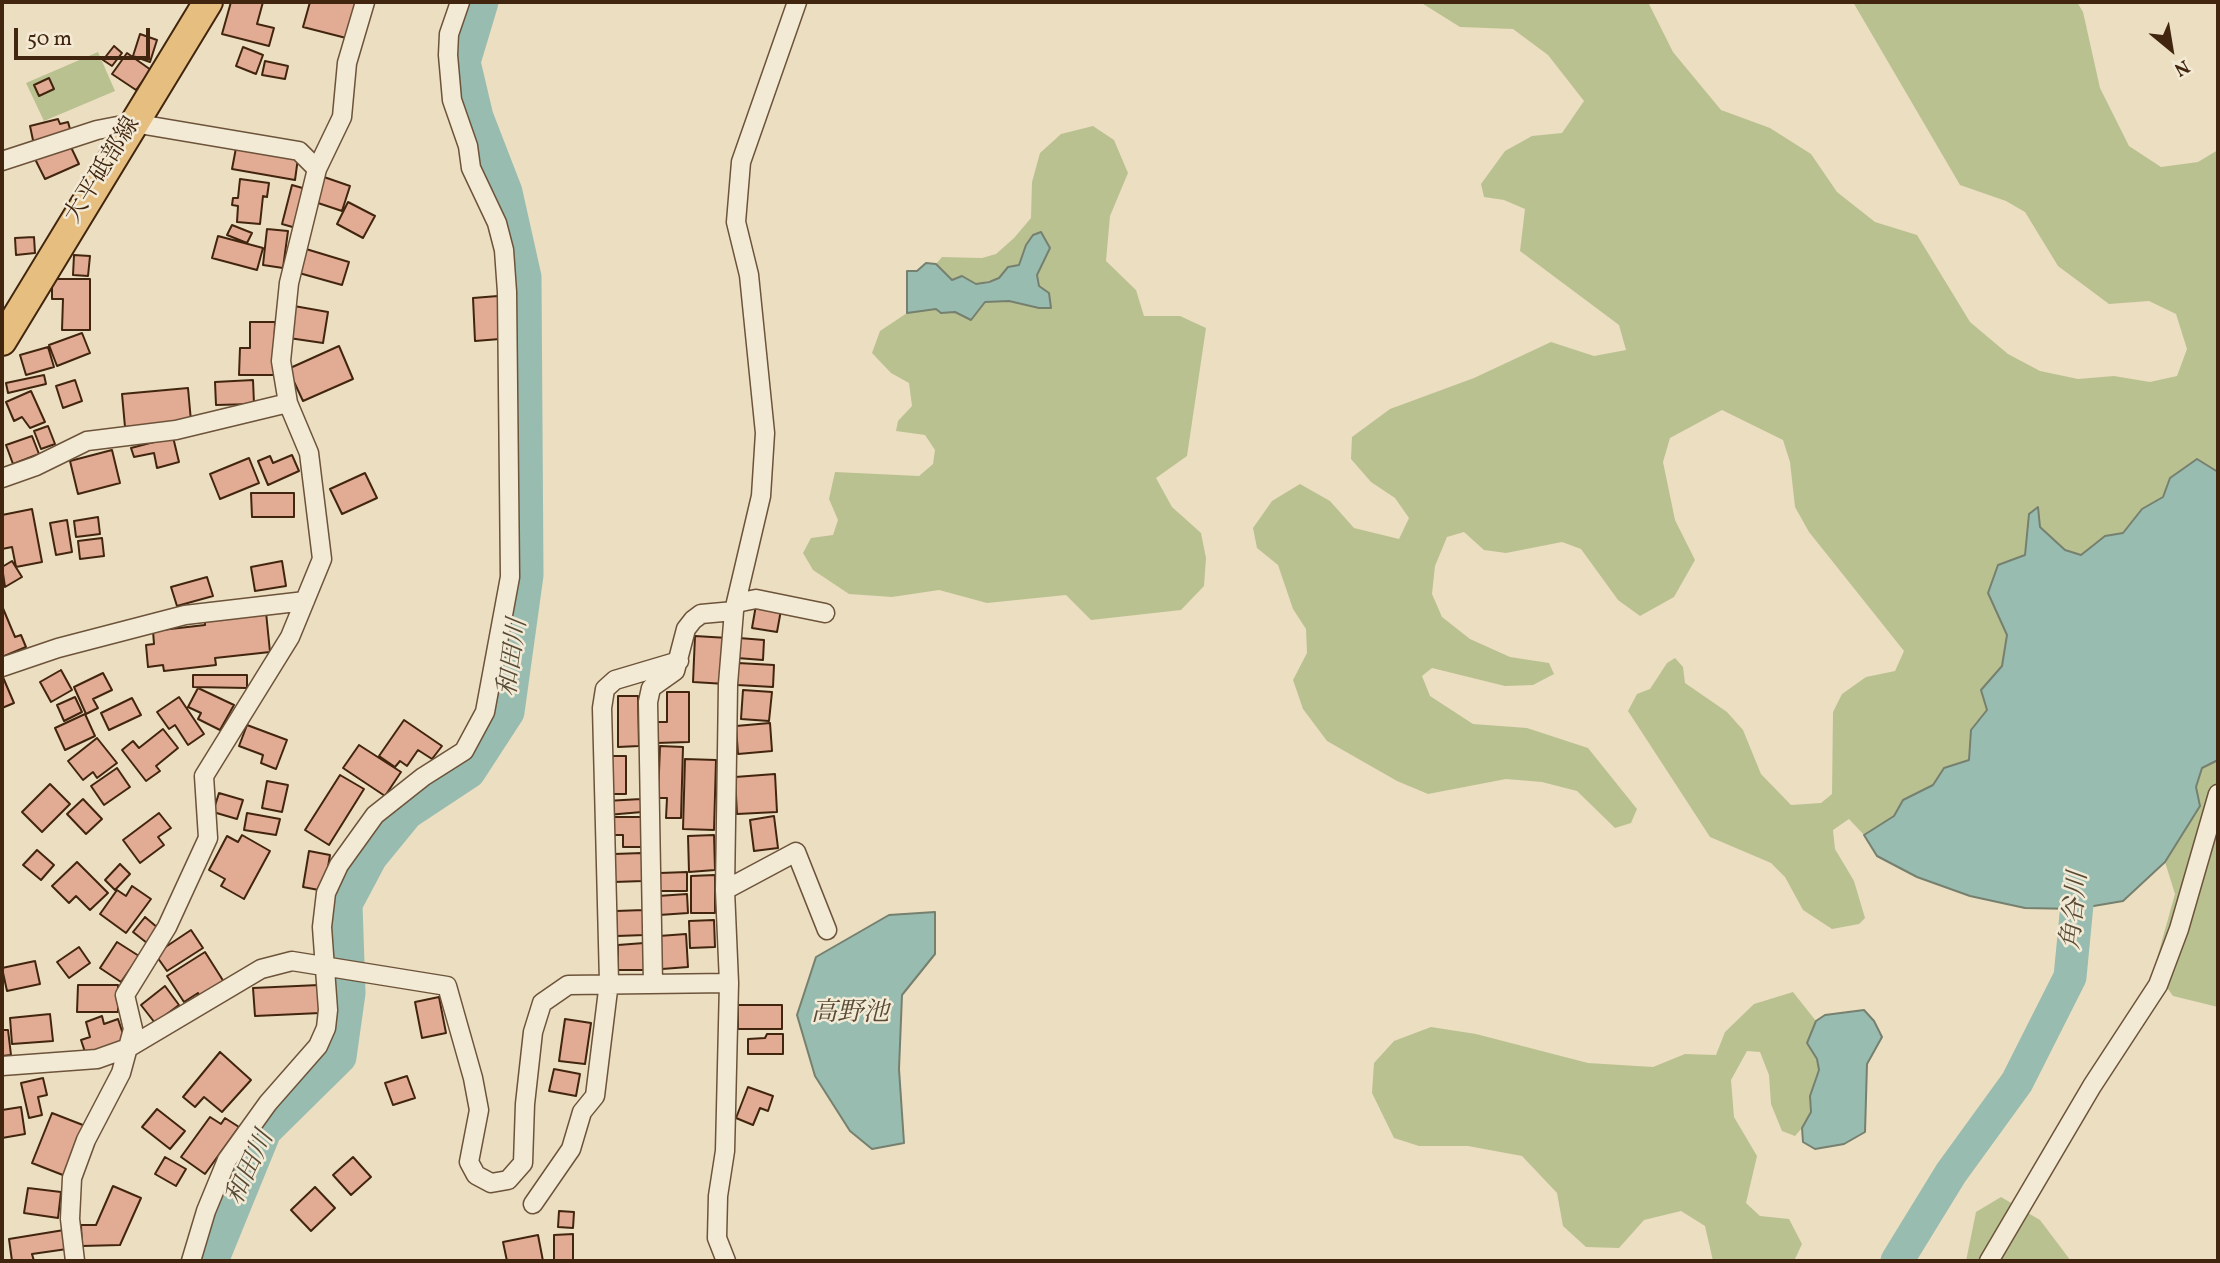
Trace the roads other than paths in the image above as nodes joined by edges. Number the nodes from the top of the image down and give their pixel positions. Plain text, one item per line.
1 (208, 2) edge
2 (365, 2) edge
3 (460, 2) edge
4 (797, 2) edge
5 (134, 123) junction
6 (2, 161) edge
7 (317, 169) junction
8 (2, 341) edge
9 (288, 403) junction
10 (2, 478) edge
11 (305, 601) junction
12 (735, 607) junction
13 (825, 613) dead end
14 (679, 661) junction
15 (2, 667) edge
16 (2218, 794) edge
17 (725, 890) junction
18 (827, 930) dead end
19 (331, 966) junction
20 (609, 982) junction
21 (729, 983) junction
22 (653, 984) junction
23 (128, 1048) junction
24 (2, 1066) edge
25 (533, 1204) dead end
26 (75, 1261) edge
27 (191, 1261) edge
28 (726, 1261) edge
29 (1989, 1261) edge

1 - 5 main road, 大平砥部線
2 - 7 street
3 - 19 street
4 - 12 street
5 - 6 street
5 - 7 street
5 - 8 main road, 大平砥部線
7 - 9 street
9 - 10 street
9 - 11 street
11 - 15 street
11 - 23 street
12 - 13 street
12 - 14 street
12 - 17 street
14 - 20 street
14 - 22 street
16 - 29 street
17 - 18 street
17 - 21 street
19 - 20 street
19 - 23 street
19 - 27 street
20 - 22 street
20 - 25 street
21 - 22 street
21 - 28 street
23 - 24 street
23 - 26 street

